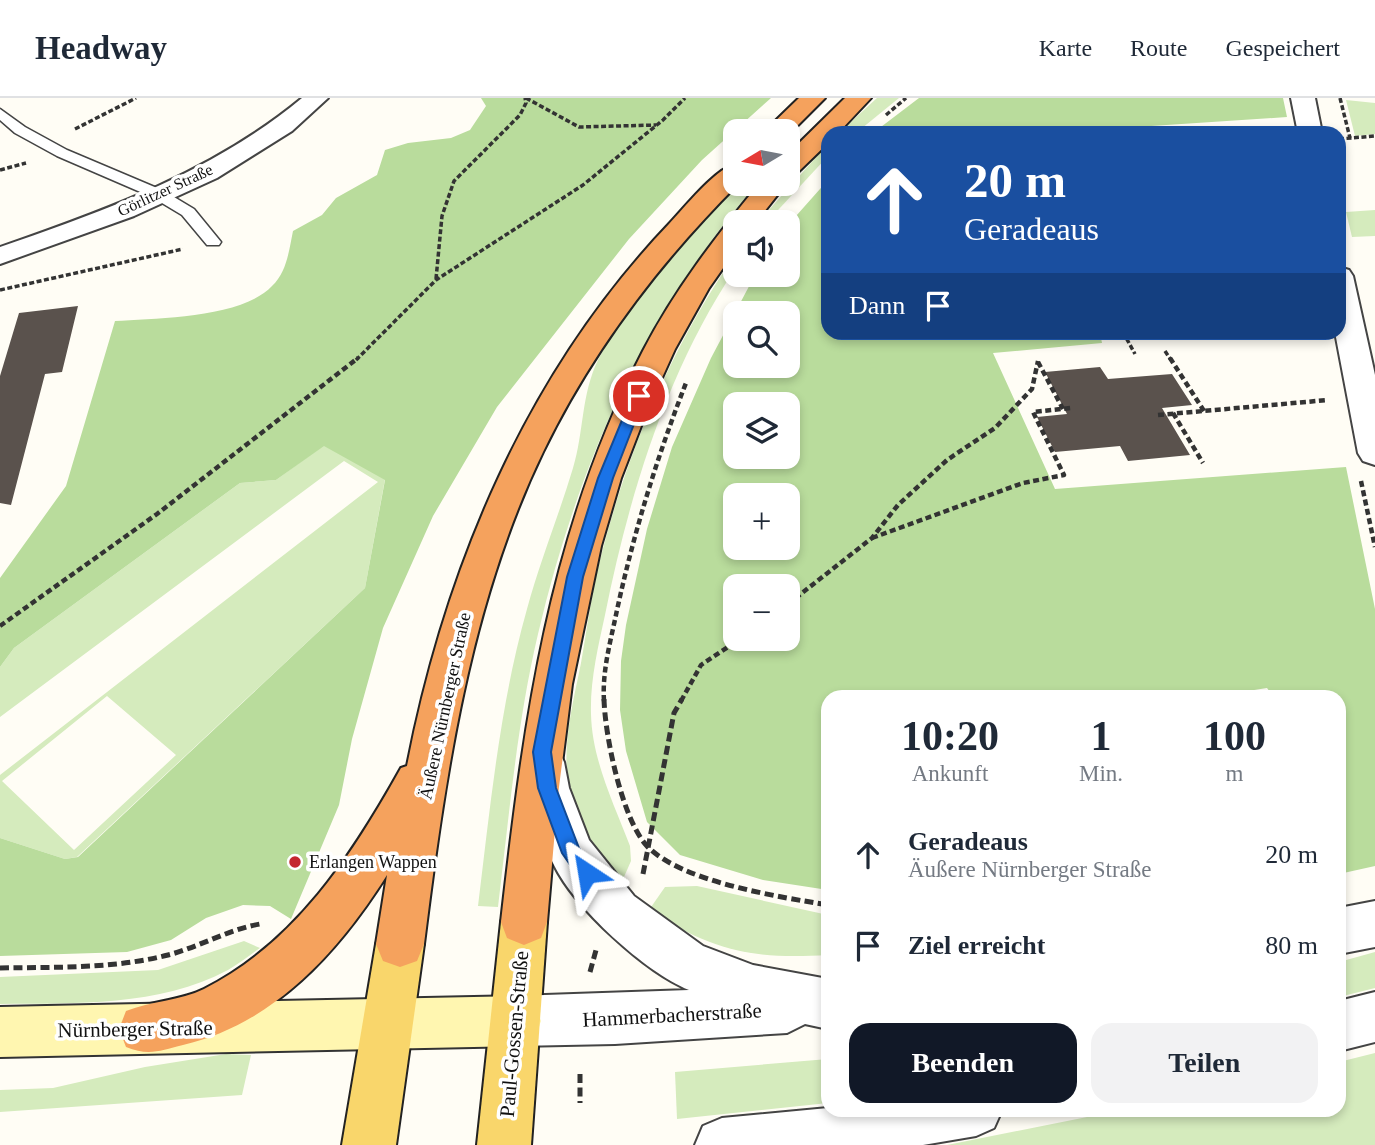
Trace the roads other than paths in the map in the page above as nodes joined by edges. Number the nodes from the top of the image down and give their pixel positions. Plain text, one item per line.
1 (316, 98) edge
2 (813, 98) edge
3 (859, 98) edge
4 (1303, 98) edge
5 (0, 113) edge
6 (790, 119) edge
7 (831, 126) edge
8 (1309, 126) edge
9 (821, 135) edge
10 (800, 156) edge
11 (723, 183) edge
12 (158, 194) junction
13 (763, 196) edge
14 (752, 210) edge
15 (213, 242) road end
16 (723, 246) edge
17 (0, 256) edge
18 (1346, 311) edge
19 (1367, 463) edge
20 (433, 748) junction
21 (542, 752) junction
22 (524, 922) joint
23 (1375, 924) edge
24 (1346, 930) edge
25 (400, 944) joint
26 (821, 1004) edge
27 (821, 1005) edge
28 (1375, 1017) edge
29 (516, 1021) junction
30 (388, 1024) junction
31 (1346, 1024) edge
32 (144, 1029) junction
33 (0, 1032) edge
34 (937, 1117) edge
35 (804, 1141) edge
36 (369, 1145) edge
37 (504, 1145) edge
38 (722, 1145) edge

1 - 12 street, Görlitzer Straße
2 - 6 highway
3 - 7 highway
4 - 8 street
5 - 12 lane
9 - 10 highway
11 - 20 highway, Äußere Nürnberger Straße
12 - 15 lane
12 - 17 street, Görlitzer Straße
13 - 14 highway
16 - 21 highway
18 - 19 street
20 - 25 highway, Äußere Nürnberger Straße
20 - 32 highway
21 - 22 highway
21 - 26 street, Hammerbacherstraße
22 - 29 main road, Paul-Gossen-Straße
23 - 24 street
25 - 30 main road
27 - 29 street, Hammerbacherstraße
28 - 31 street
29 - 30 street
29 - 37 main road, Paul-Gossen-Straße
30 - 32 street, Nürnberger Straße
30 - 36 main road
32 - 33 street, Nürnberger Straße
34 - 35 street
35 - 38 street

